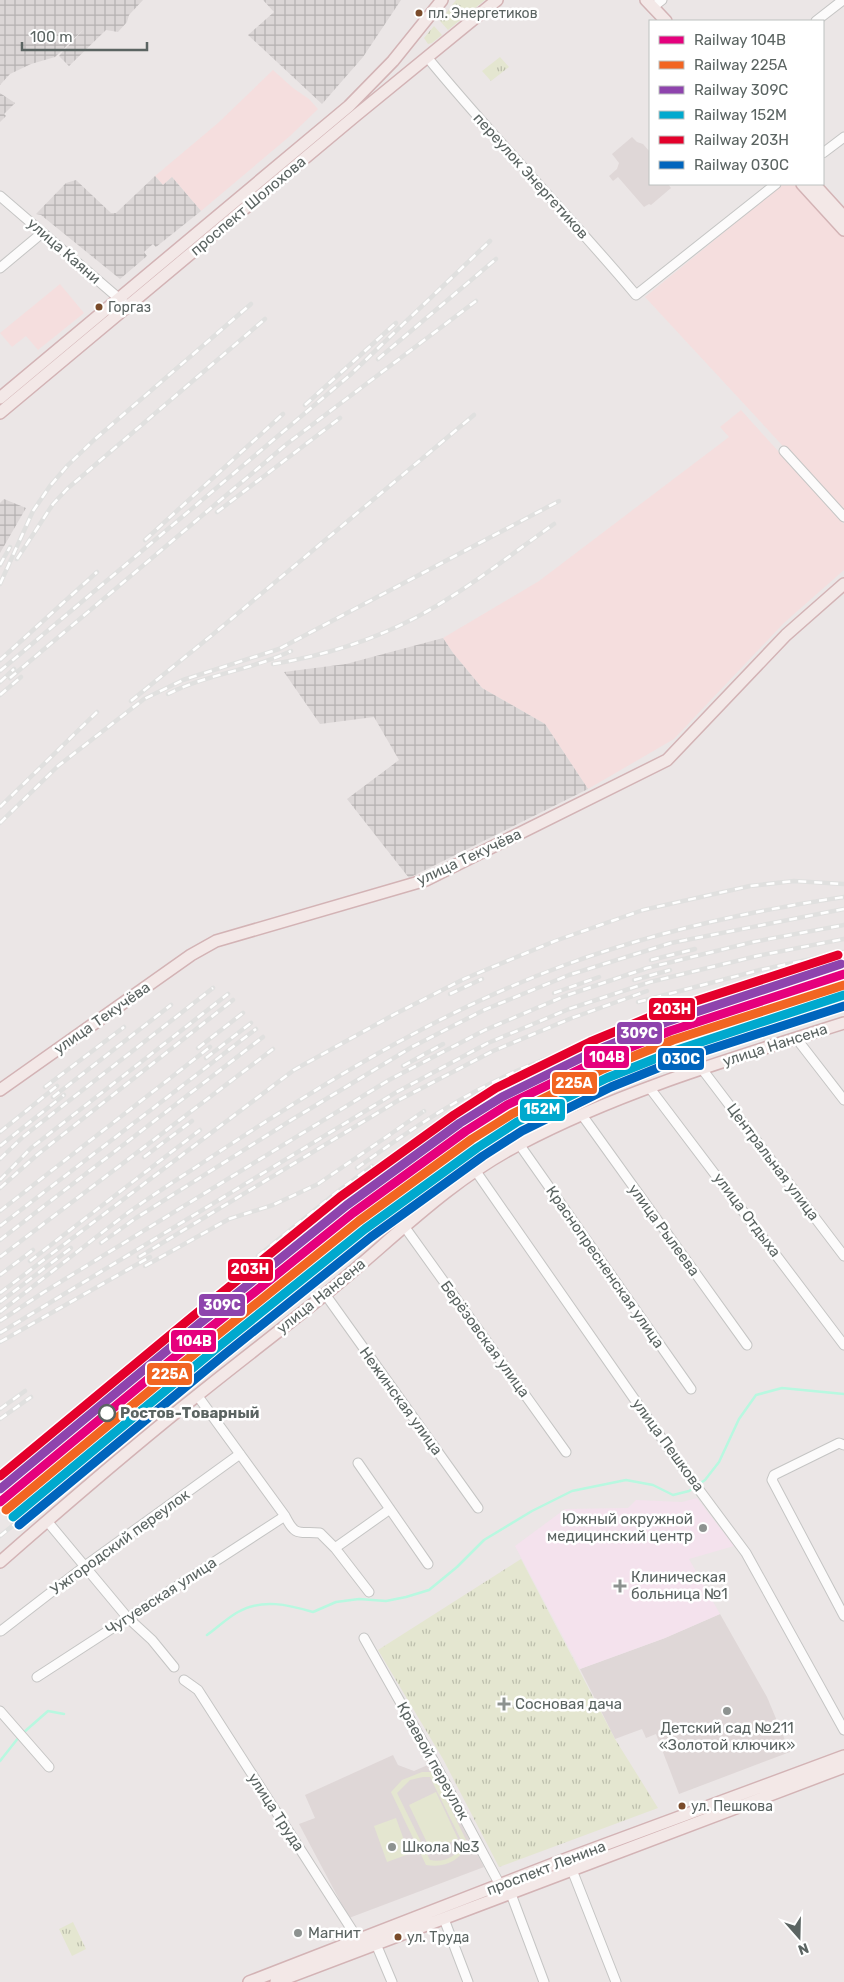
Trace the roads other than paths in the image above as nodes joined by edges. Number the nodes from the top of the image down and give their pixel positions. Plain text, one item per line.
1 (442, 0) edge
2 (497, 0) edge
3 (637, 0) edge
4 (843, 0) edge
5 (654, 2) edge
6 (655, 20) edge
7 (665, 20) edge
8 (817, 20) edge
9 (427, 57) junction
10 (844, 137) edge
11 (824, 152) edge
12 (775, 185) edge
13 (803, 185) edge
14 (815, 185) edge
15 (0, 196) edge
16 (844, 217) edge
17 (844, 230) edge
18 (42, 233) junction
19 (0, 268) edge
20 (123, 302) junction
21 (0, 398) edge
22 (0, 413) edge
23 (784, 451) dead end
24 (844, 517) edge
25 (844, 584) edge
26 (844, 1023) edge
27 (796, 1038) junction
28 (702, 1069) junction
29 (649, 1087) junction
30 (0, 1090) edge
31 (844, 1100) edge
32 (582, 1115) junction
33 (519, 1144) junction
34 (475, 1170) junction
35 (404, 1226) junction
36 (844, 1256) edge
37 (325, 1294) junction
38 (747, 1345) dead end
39 (844, 1345) edge
40 (691, 1390) dead end
41 (197, 1395) junction
42 (844, 1445) edge
43 (566, 1452) dead end
44 (240, 1454) junction
45 (358, 1463) dead end
46 (478, 1508) dead end
47 (390, 1509) junction
48 (285, 1516) junction
49 (47, 1520) junction
50 (335, 1548) junction
51 (0, 1562) edge
52 (428, 1564) dead end
53 (85, 1566) junction
54 (369, 1592) dead end
55 (844, 1616) edge
56 (127, 1617) junction
57 (1, 1631) edge
58 (364, 1638) dead end
59 (174, 1667) dead end
60 (37, 1677) dead end
61 (184, 1680) dead end
62 (0, 1711) edge
63 (844, 1730) edge
64 (844, 1756) edge
65 (49, 1767) dead end
66 (844, 1767) edge
67 (572, 1870) junction
68 (500, 1885) junction
69 (511, 1894) junction
70 (444, 1919) junction
71 (361, 1944) junction
72 (376, 1944) junction
73 (249, 1982) edge
74 (276, 1982) edge
75 (392, 1982) edge
76 (468, 1982) edge
77 (544, 1982) edge
78 (616, 1982) edge

1 - 20 main road, проспект Шолохова
2 - 9 main road, проспект Шолохова
3 - 6 main road
4 - 8 street
5 - 7 main road
9 - 12 street, переулок Энергетиков
9 - 20 main road, проспект Шолохова
10 - 11 street
13 - 17 main road
14 - 16 main road
15 - 18 street, улица Каяни
18 - 19 street
18 - 20 street, улица Каяни
20 - 21 main road, проспект Шолохова
20 - 22 main road, проспект Шолохова
23 - 24 street
25 - 30 main road, улица Текучёва
26 - 27 main road, улица Нансена
27 - 28 main road, улица Нансена
27 - 31 street
28 - 29 main road, улица Нансена
28 - 36 street, Центральная улица
29 - 32 main road, улица Нансена
29 - 39 street, улица Отдыха
32 - 33 main road, улица Нансена
32 - 38 street, улица Рылеева
33 - 34 main road, улица Нансена
33 - 40 street, Краснопресненская улица
34 - 35 main road, улица Нансена
34 - 63 street, улица Пешкова
35 - 37 main road, улица Нансена
35 - 43 street, Берёзовская улица
37 - 41 main road, улица Нансена
37 - 46 street, Нежинская улица
41 - 44 street
41 - 49 main road, улица Нансена
42 - 55 street
44 - 48 street
44 - 53 street, Ужгородский переулок
45 - 47 street
47 - 50 street
47 - 52 street
48 - 50 street
48 - 56 street, Чугуевская улица
49 - 51 main road, улица Нансена
49 - 53 street
50 - 54 street
53 - 56 street
53 - 57 street, Ужгородский переулок
56 - 59 street
56 - 60 street, Чугуевская улица
58 - 68 street, Краевой переулок
61 - 71 street, улица Труда
62 - 65 street
64 - 68 main road, проспект Ленина
66 - 67 main road, проспект Ленина
67 - 69 main road, проспект Ленина
67 - 78 street
68 - 71 main road, проспект Ленина
69 - 70 main road, проспект Ленина
69 - 77 street
70 - 72 main road, проспект Ленина
70 - 76 street
71 - 72 main road, проспект Ленина
71 - 73 main road, проспект Ленина
71 - 74 main road, проспект Ленина
72 - 75 street

